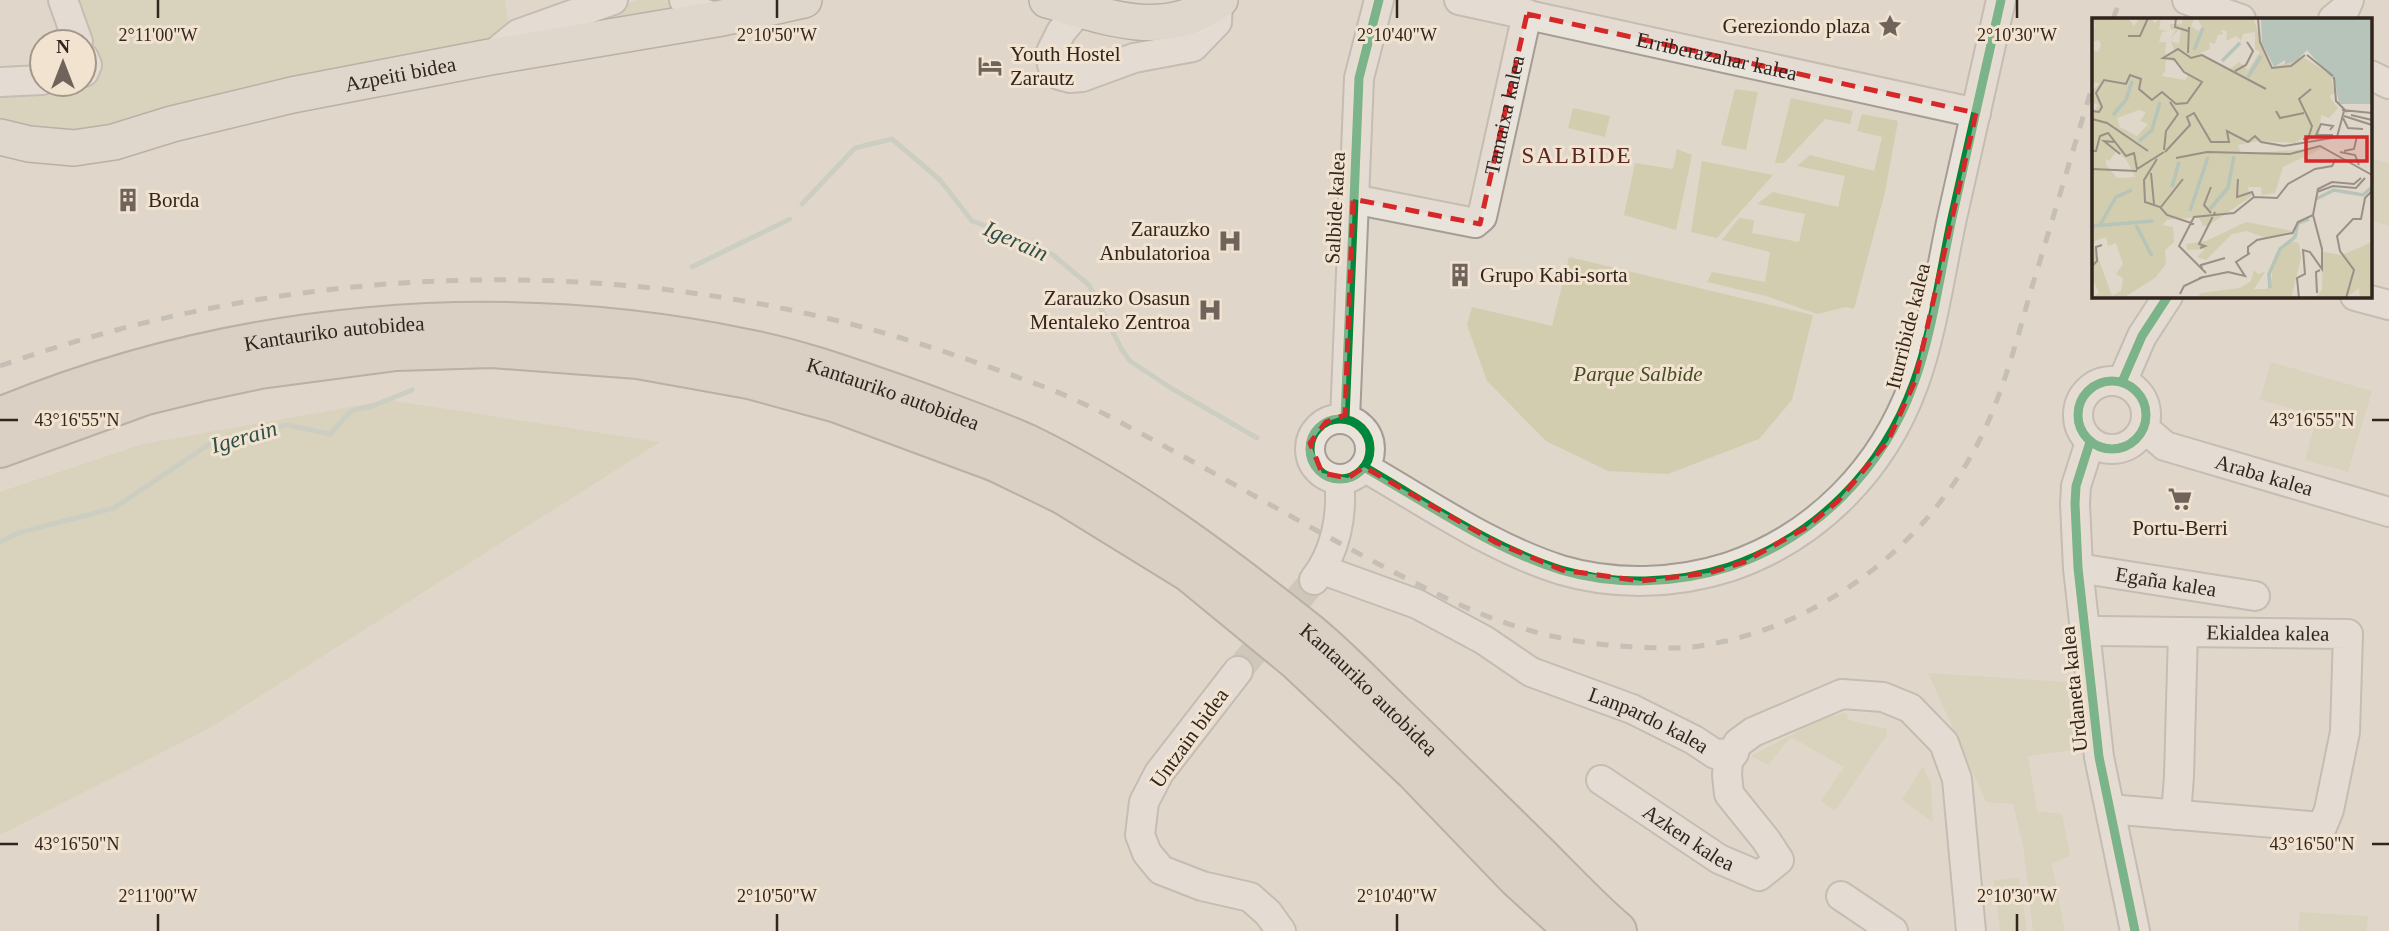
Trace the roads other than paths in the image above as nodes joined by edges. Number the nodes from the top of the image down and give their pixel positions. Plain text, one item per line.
1 (62, 0) edge
2 (612, 0) edge
3 (684, 0) edge
4 (804, 0) edge
5 (1047, 0) edge
6 (1379, 0) edge
7 (1458, 0) edge
8 (2001, 0) edge
9 (2187, 0) edge
10 (1219, 1) edge
11 (760, 5) edge
12 (1080, 9) junction
13 (1527, 15) junction
14 (722, 18) junction
15 (2238, 18) edge
16 (73, 28) edge
17 (490, 57) junction
18 (2372, 76) edge
19 (28, 81) edge
20 (0, 82) edge
21 (2389, 84) edge
22 (1976, 113) junction
23 (0, 137) edge
24 (1353, 199) junction
25 (2167, 298) edge
26 (2363, 298) edge
27 (2389, 305) edge
28 (2122, 382) junction
29 (0, 417) edge
30 (1345, 419) junction
31 (2144, 428) junction
32 (2090, 442) junction
33 (0, 448) edge
34 (1351, 473) junction
35 (2389, 513) edge
36 (2078, 568) junction
37 (2255, 596) dead end
38 (2098, 631) dead end
39 (2183, 632) junction
40 (1238, 671) tunnel mouth
41 (1734, 753) junction
42 (1601, 780) dead end
43 (2121, 810) dead end
44 (2176, 815) junction
45 (1841, 896) dead end
46 (1281, 931) edge
47 (1575, 931) edge
48 (1617, 931) edge
49 (1893, 931) edge
50 (1971, 931) edge
51 (2135, 931) edge

1 - 16 street
2 - 17 street
3 - 14 street
4 - 11 main road, Azpeiti bidea
5 - 12 main road
6 - 24 street, Salbide kalea
7 - 13 street, Erriberazahar kalea
8 - 22 street, Iturribide kalea
9 - 15 street
10 - 12 main road
10 - 12 street
11 - 14 main road, Azpeiti bidea
13 - 22 street, Erriberazahar kalea
13 - 24 street, Tamaixa kalea
14 - 17 main road, Azpeiti bidea
17 - 23 main road, Azpeiti bidea
18 - 21 street
19 - 20 street
22 - 34 street, Iturribide kalea
24 - 30 street, Salbide kalea
25 - 28 street
26 - 27 street
28 - 31 street
28 - 32 street
29 - 48 highway, Kantauriko autobidea
30 - 34 street
30 - 34 street
31 - 32 street
31 - 35 street, Araba kalea
32 - 36 street, Urdaneta kalea
33 - 47 highway, Kantauriko autobidea
34 - 41 street, Lanpardo kalea
36 - 37 street, Egaña kalea
36 - 51 street, Urdaneta kalea
38 - 39 street, Ekialdea kalea
39 - 44 street, Ekialdea kalea
39 - 44 street, Ekialdea kalea
40 - 46 street, Untzain bidea
41 - 42 street, Azken kalea
41 - 50 street, Lanpardo kalea
43 - 44 street, Ekialdea kalea
45 - 49 street

